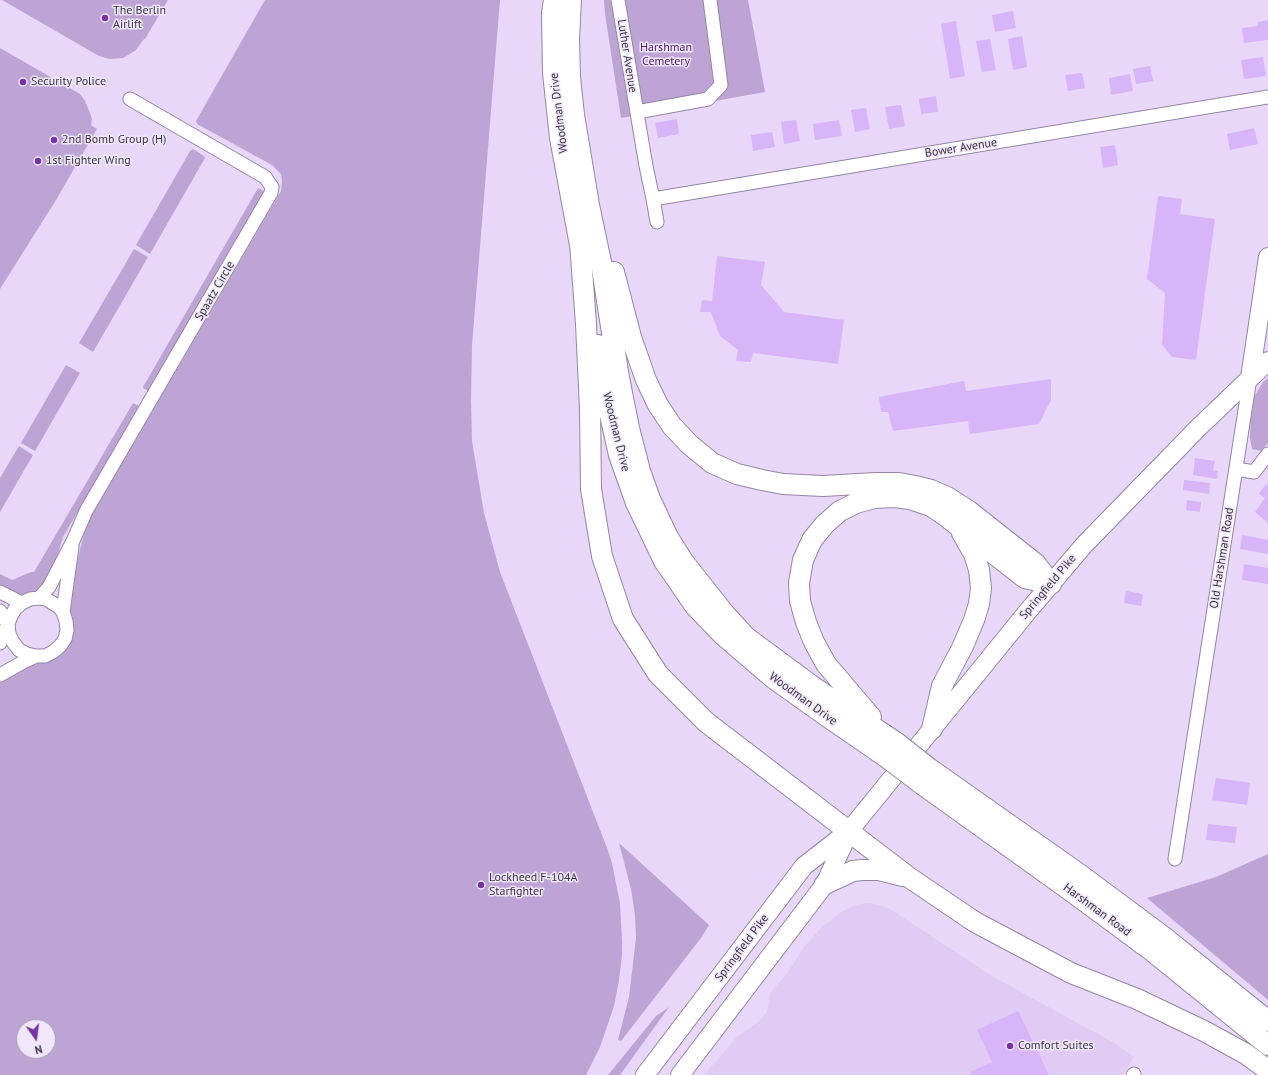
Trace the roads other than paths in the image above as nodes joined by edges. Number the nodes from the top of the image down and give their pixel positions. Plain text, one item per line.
1 (554, 0) edge
2 (571, 0) edge
3 (618, 0) edge
4 (710, 0) edge
5 (1268, 97) edge
6 (130, 99) dead end
7 (637, 112) junction
8 (574, 115) junction
9 (653, 199) junction
10 (657, 222) dead end
11 (580, 243) junction
12 (1268, 257) edge
13 (1268, 361) edge
14 (1250, 378) junction
15 (1268, 454) edge
16 (1236, 469) junction
17 (947, 517) junction
18 (73, 541) junction
19 (1051, 584) junction
20 (0, 592) edge
21 (39, 598) junction
22 (22, 603) junction
23 (0, 610) edge
24 (63, 612) junction
25 (8, 624) junction
26 (0, 643) edge
27 (36, 656) junction
28 (0, 675) edge
29 (932, 729) junction
30 (889, 745) junction
31 (925, 775) junction
32 (849, 831) junction
33 (1175, 859) dead end
34 (908, 876) junction
35 (825, 884) junction
36 (1268, 1021) edge
37 (1268, 1046) edge
38 (1268, 1070) edge
39 (645, 1075) edge
40 (680, 1075) edge

1 - 11 main road, Woodman Drive
2 - 8 main road, Woodman Drive
3 - 7 street, Luther Avenue
4 - 7 street
5 - 9 street, Bower Avenue
6 - 18 street, Spaatz Circle
7 - 9 street, Luther Avenue
8 - 19 main road
8 - 30 main road, Woodman Drive
9 - 10 street, Luther Avenue
11 - 30 main road, Woodman Drive
11 - 32 main road
12 - 14 main road, Old Harshman Road
13 - 14 main road, Springfield Pike
14 - 16 street, Old Harshman Road
14 - 19 main road, Springfield Pike
15 - 16 street
16 - 33 street, Old Harshman Road
17 - 19 main road
17 - 29 main road
17 - 30 main road
18 - 21 street
18 - 24 street
19 - 29 main road, Springfield Pike
20 - 22 street
21 - 22 street
21 - 24 street
22 - 25 street
23 - 25 street
24 - 27 street
25 - 26 street
25 - 27 street
27 - 28 street
29 - 32 main road, Springfield Pike
30 - 31 main road, bridge
31 - 36 main road, Harshman Road
31 - 37 main road, Harshman Road
32 - 34 main road
32 - 35 main road, Springfield Pike
32 - 39 main road, Springfield Pike
34 - 35 main road
34 - 38 main road
35 - 40 main road, Springfield Pike

